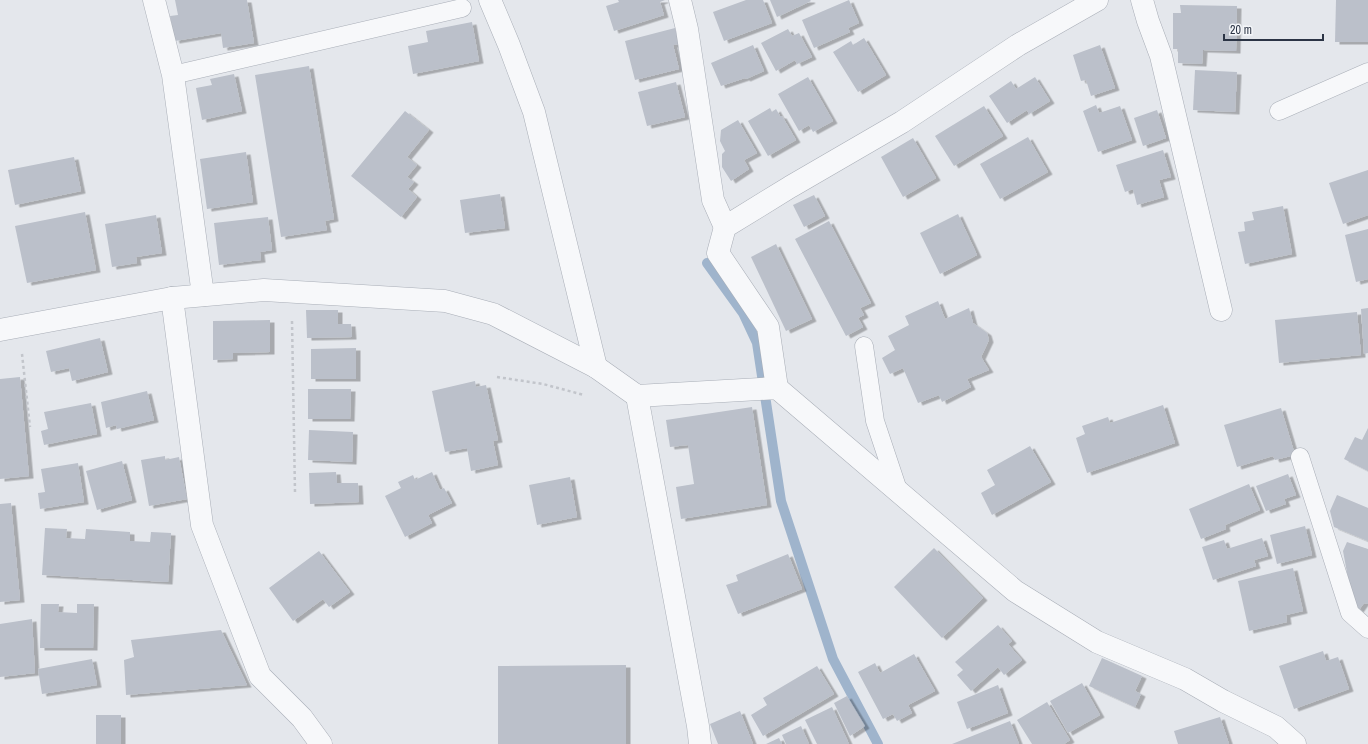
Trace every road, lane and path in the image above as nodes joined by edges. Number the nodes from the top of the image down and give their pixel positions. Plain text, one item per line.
1 (154, 0) edge
2 (490, 0) edge
3 (680, 0) edge
4 (1098, 0) edge
5 (1142, 0) edge
6 (462, 8) dead end
7 (1368, 72) edge
8 (173, 76) junction
9 (1279, 112) dead end
10 (725, 227) junction
11 (292, 292) junction
12 (203, 295) junction
13 (172, 298) junction
14 (1221, 310) dead end
15 (9, 328) edge
16 (864, 346) dead end
17 (596, 367) junction
18 (497, 377) dead end
19 (778, 388) junction
20 (587, 396) dead end
21 (637, 396) junction
22 (30, 427) dead end
23 (1300, 456) dead end
24 (295, 492) dead end
25 (899, 493) junction
26 (1368, 629) edge
27 (321, 744) edge
28 (700, 744) edge
29 (1296, 744) edge

1 - 8 street
2 - 17 street
3 - 10 street
4 - 10 street
5 - 14 street
6 - 8 lane
7 - 9 lane
8 - 12 street
10 - 19 street
11 - 12 street
11 - 17 street
11 - 24 path
12 - 13 street
13 - 15 street
13 - 27 street
15 - 22 path
16 - 25 lane
17 - 21 street
18 - 20 path
19 - 21 street
19 - 25 street
21 - 28 street
23 - 26 lane
25 - 29 street

